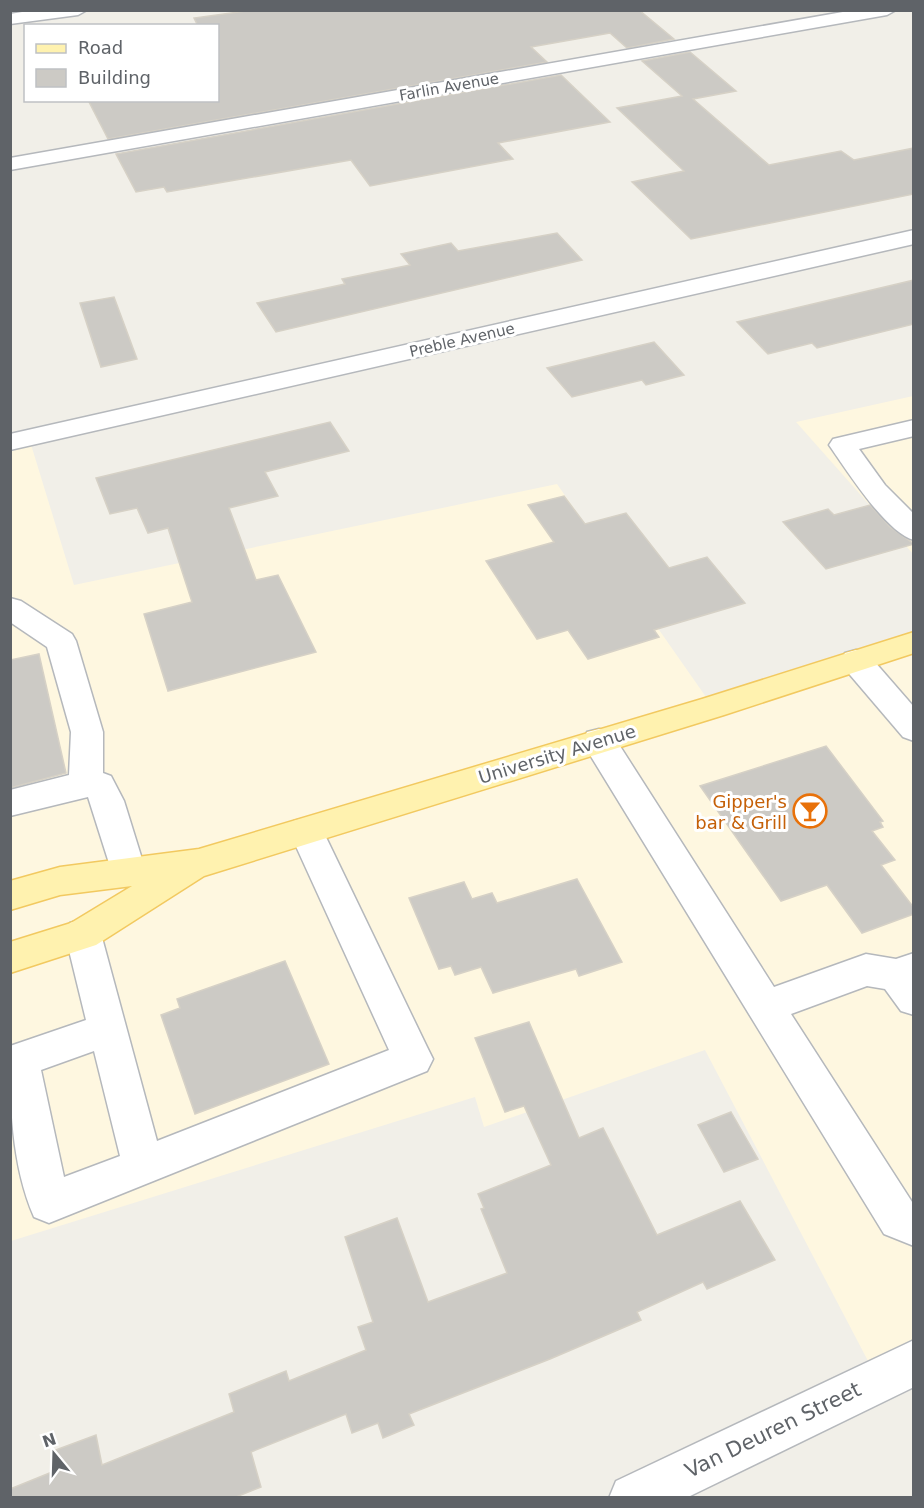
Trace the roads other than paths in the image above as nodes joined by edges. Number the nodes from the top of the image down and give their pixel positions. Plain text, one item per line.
1 (78, 10) edge
2 (887, 10) edge
3 (10, 20) edge
4 (10, 164) edge
5 (914, 237) edge
6 (914, 428) edge
7 (10, 442) edge
8 (914, 531) edge
9 (10, 608) edge
10 (914, 642) edge
11 (856, 661) junction
12 (914, 729) edge
13 (599, 741) junction
14 (86, 784) junction
15 (10, 803) edge
16 (306, 831) junction
17 (199, 863) junction
18 (128, 872) junction
19 (10, 896) edge
20 (83, 934) junction
21 (10, 958) edge
22 (908, 981) edge
23 (765, 1007) junction
24 (108, 1029) junction
25 (143, 1166) junction
26 (914, 1226) edge
27 (914, 1363) edge
28 (633, 1497) edge

1 - 3 street
2 - 4 street, Farlin Avenue
5 - 7 street, Preble Avenue
6 - 8 street
9 - 14 street
10 - 11 main road, University Avenue
11 - 12 street
11 - 13 main road, University Avenue
13 - 16 main road, University Avenue
13 - 23 street
14 - 15 street
14 - 18 street
16 - 17 main road, University Avenue
16 - 25 street
17 - 18 main road, University Avenue
17 - 20 main road, University Avenue
18 - 19 main road, University Avenue
20 - 21 main road, University Avenue
20 - 24 street
22 - 23 street
23 - 26 street
24 - 25 street
24 - 25 street
27 - 28 street, Van Deuren Street

